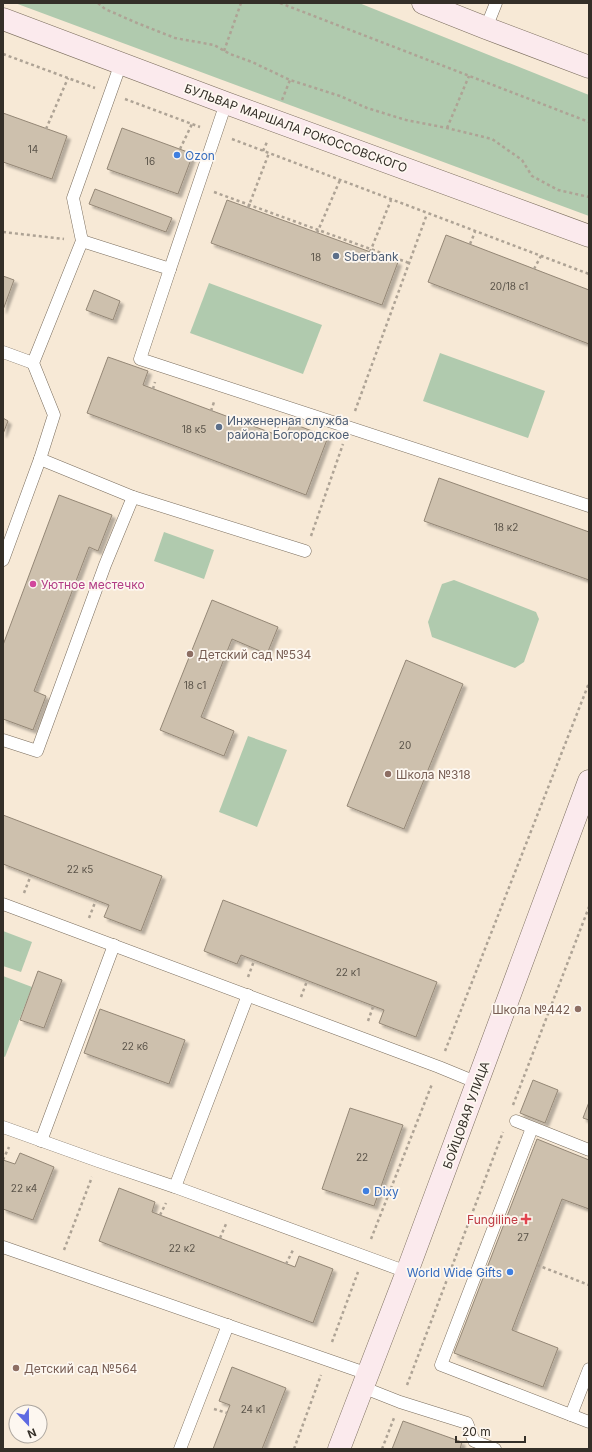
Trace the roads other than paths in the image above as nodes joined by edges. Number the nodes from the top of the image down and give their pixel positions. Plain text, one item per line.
1 (423, 3) edge
2 (496, 3) edge
3 (3, 19) edge
4 (486, 28) junction
5 (121, 64) junction
6 (589, 67) edge
7 (226, 103) junction
8 (589, 236) edge
9 (82, 240) junction
10 (170, 270) junction
11 (3, 352) edge
12 (33, 363) junction
13 (40, 459) junction
14 (133, 497) junction
15 (589, 506) edge
16 (305, 551) road end
17 (3, 560) edge
18 (3, 740) edge
19 (589, 781) edge
20 (3, 904) edge
21 (114, 945) junction
22 (248, 995) junction
23 (478, 1083) junction
24 (511, 1119) road end
25 (3, 1127) edge
26 (532, 1128) junction
27 (41, 1141) junction
28 (589, 1150) edge
29 (175, 1187) junction
30 (3, 1247) edge
31 (407, 1272) junction
32 (228, 1325) junction
33 (589, 1369) edge
34 (365, 1380) junction
35 (571, 1415) junction
36 (589, 1422) edge
37 (472, 1445) edge
38 (180, 1449) edge
39 (339, 1449) edge
40 (495, 1449) edge

1 - 4 street
2 - 4 lane
3 - 5 street, БУЛЬВАР МАРШАЛА РОКОССОВСКОГО
4 - 6 street
5 - 7 street, БУЛЬВАР МАРШАЛА РОКОССОВСКОГО
5 - 9 lane
7 - 8 street, БУЛЬВАР МАРШАЛА РОКОССОВСКОГО
7 - 10 lane
9 - 10 lane
9 - 12 lane
10 - 15 lane
11 - 12 lane
12 - 13 lane
13 - 14 lane
13 - 17 lane
14 - 16 lane
14 - 18 lane
19 - 23 street, БОЙЦОВАЯ УЛИЦА
20 - 21 lane
21 - 22 lane
21 - 27 lane
22 - 23 lane
22 - 29 lane
23 - 31 street, БОЙЦОВАЯ УЛИЦА
24 - 26 lane
25 - 27 lane
26 - 28 lane
26 - 35 lane
27 - 29 lane
29 - 31 lane
30 - 32 lane
31 - 34 street, БОЙЦОВАЯ УЛИЦА
32 - 34 lane
32 - 38 lane
33 - 35 lane
34 - 37 lane
34 - 39 street, БОЙЦОВАЯ УЛИЦА
35 - 36 lane
37 - 40 lane

